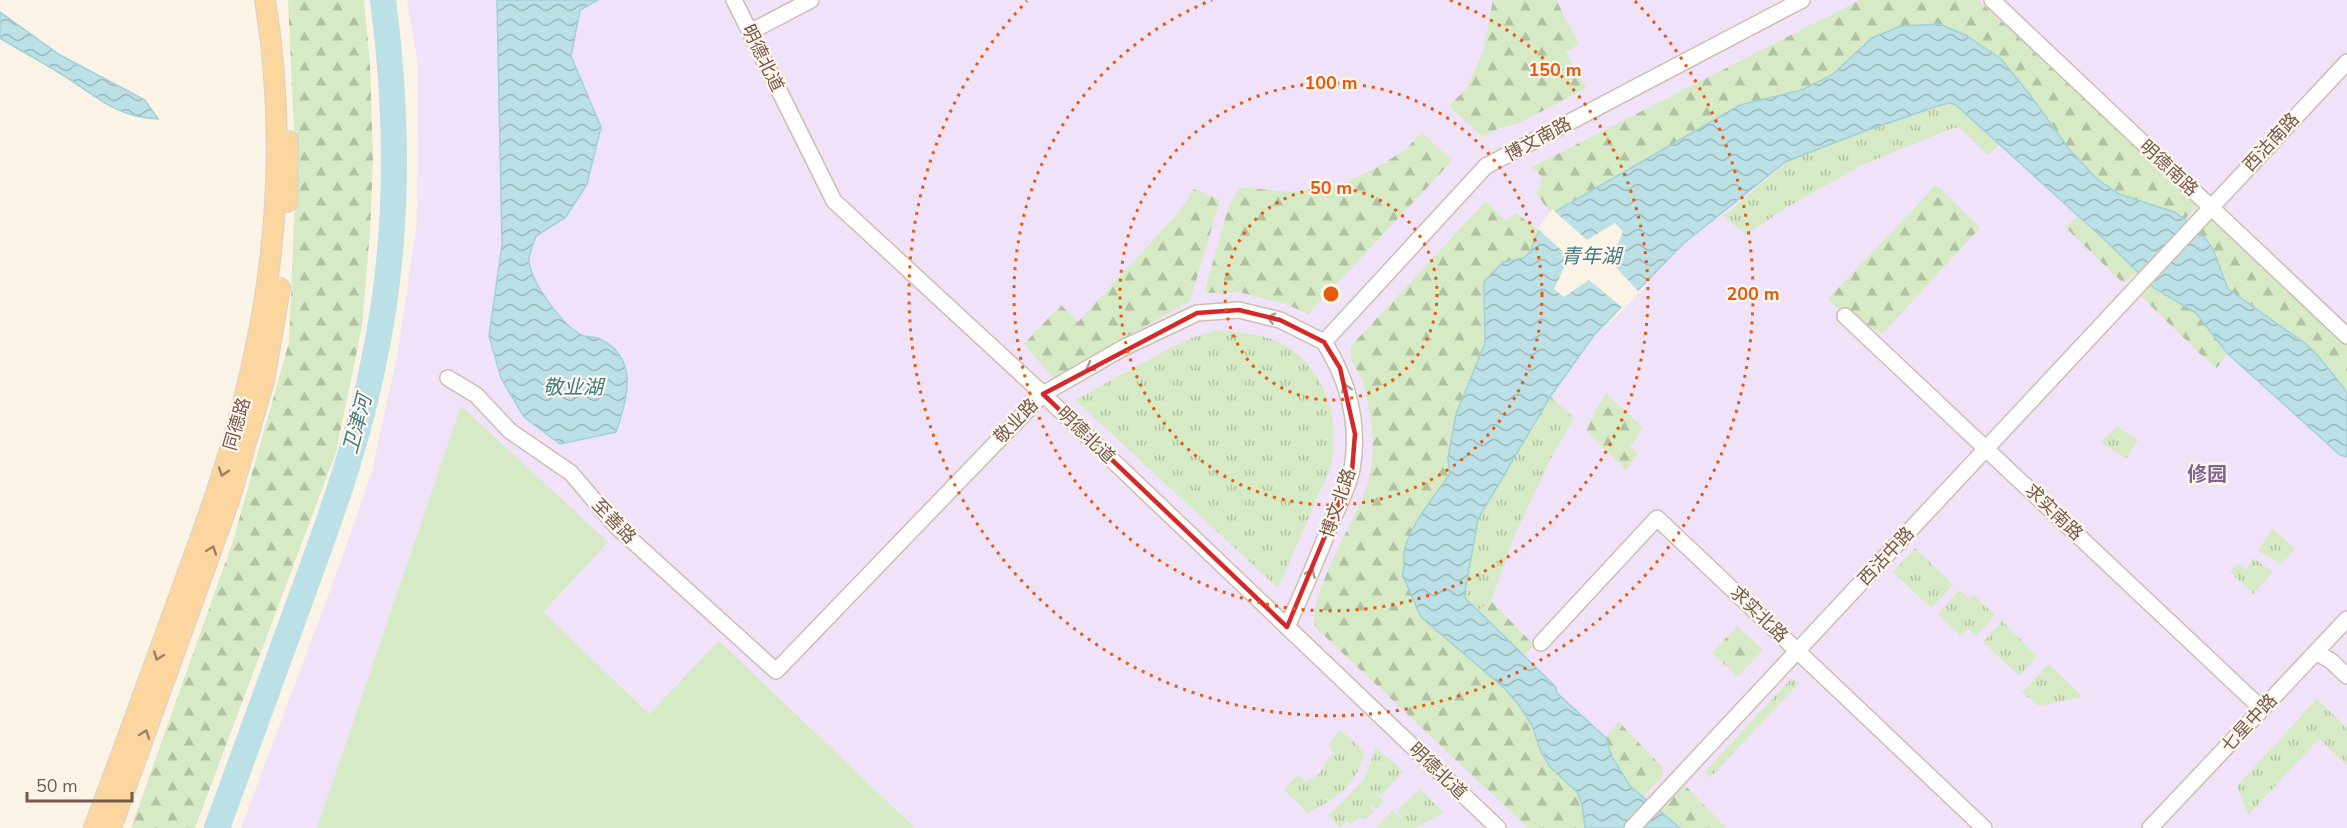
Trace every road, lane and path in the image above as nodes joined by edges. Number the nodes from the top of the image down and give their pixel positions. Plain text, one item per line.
1 (265, 0) edge
2 (278, 0) edge
3 (734, 0) edge
4 (811, 0) edge
5 (1802, 0) edge
6 (1992, 0) edge
7 (750, 32) junction
8 (2347, 62) edge
9 (2210, 206) junction
10 (2140, 283) joint
11 (1845, 316) dead end
12 (2347, 336) edge
13 (1324, 342) junction
14 (448, 378) dead end
15 (1042, 393) junction
16 (1986, 447) junction
17 (2347, 619) edge
18 (1287, 627) junction
19 (1541, 643) dead end
20 (1797, 651) junction
21 (2316, 652) junction
22 (776, 671) joint
23 (2347, 676) edge
24 (2262, 709) junction
25 (94, 828) edge
26 (111, 828) edge
27 (1498, 828) edge
28 (1632, 828) edge
29 (1984, 828) edge
30 (2150, 828) edge

1 -> 25 main road, 同德路
26 -> 2 main road, 同德路
3 - 7 street, 明德北道
4 - 7 street
5 - 13 street, 博文南路
6 - 9 street, 明德南路
7 - 15 street, 明德北道
8 - 9 street, 西沽南路
9 - 10 street, 西沽南路
9 - 12 street, 明德南路
10 - 16 street, 西沽中路
11 - 16 street, 求实南路
13 -> 15 street, 敬业路
18 -> 13 street, 博文北路
14 - 22 street, 至善路
15 - 18 street, 明德北道
15 - 22 street, 敬业路
16 - 20 street, 西沽中路
16 - 24 street, 求实南路
17 - 21 street, 七星中路
18 - 27 street, 明德北道
19 - 20 street, 求实北路
20 - 28 street, 西沽中路
20 - 29 street, 求实北路
21 - 23 street
21 - 24 street, 七星中路
24 - 30 street, 七星中路

